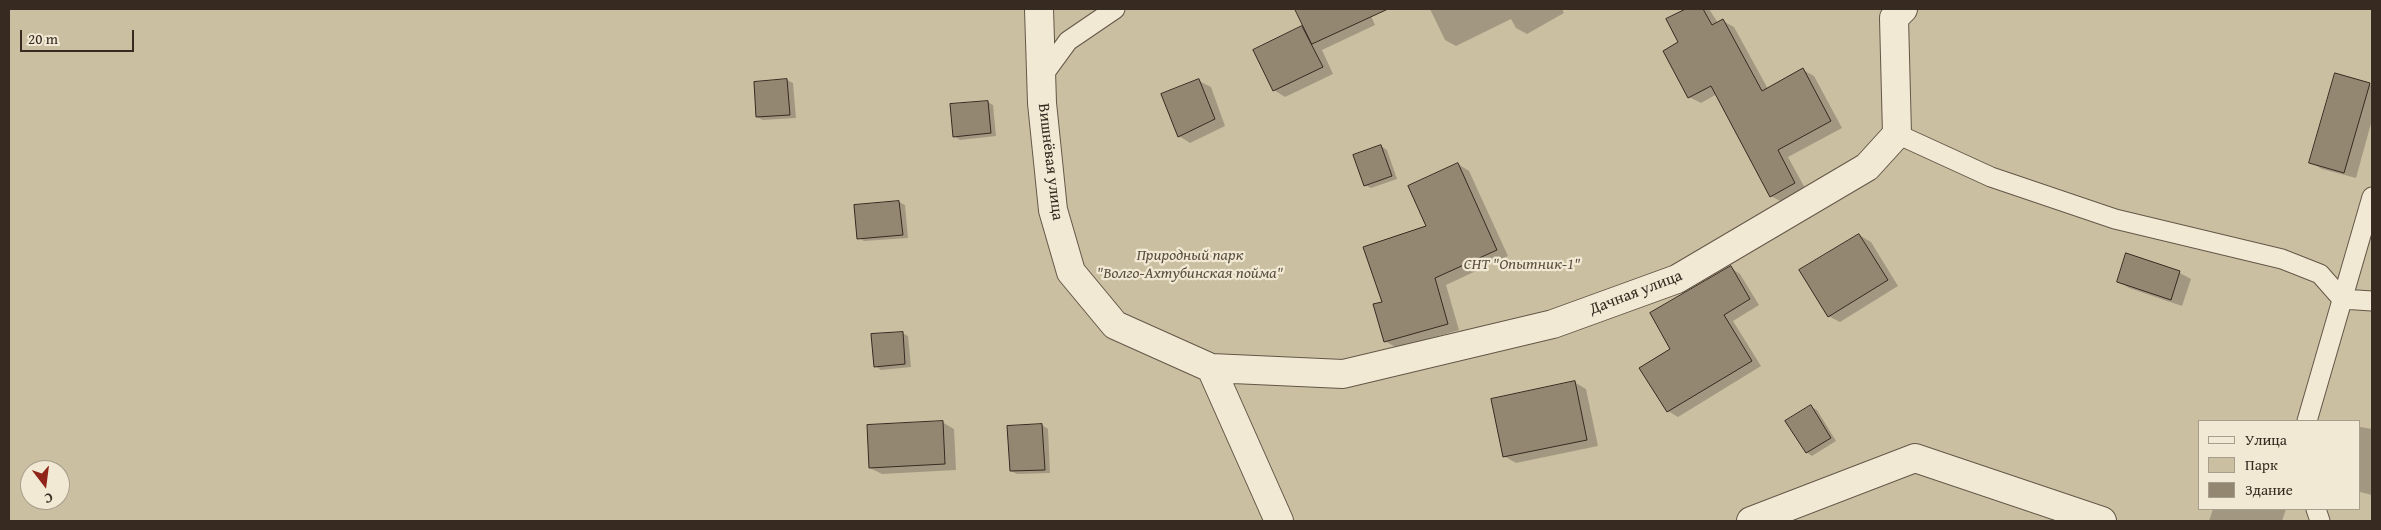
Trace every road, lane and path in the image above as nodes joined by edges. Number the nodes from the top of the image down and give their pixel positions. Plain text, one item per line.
1 (1039, 9) edge
2 (1115, 9) edge
3 (1902, 9) edge
4 (1041, 78) junction
5 (1896, 134) junction
6 (2372, 198) edge
7 (2342, 298) junction
8 (2372, 301) edge
9 (1211, 368) junction
10 (2307, 420) edge
11 (1279, 521) edge
12 (1751, 521) edge
13 (2102, 521) edge

1 - 4 street, Вишнёвая улица
2 - 4 lane
3 - 5 street
4 - 9 street, Вишнёвая улица
5 - 7 lane
5 - 9 street, Дачная улица
6 - 7 lane
7 - 8 lane
7 - 10 lane
9 - 11 street
12 - 13 street

